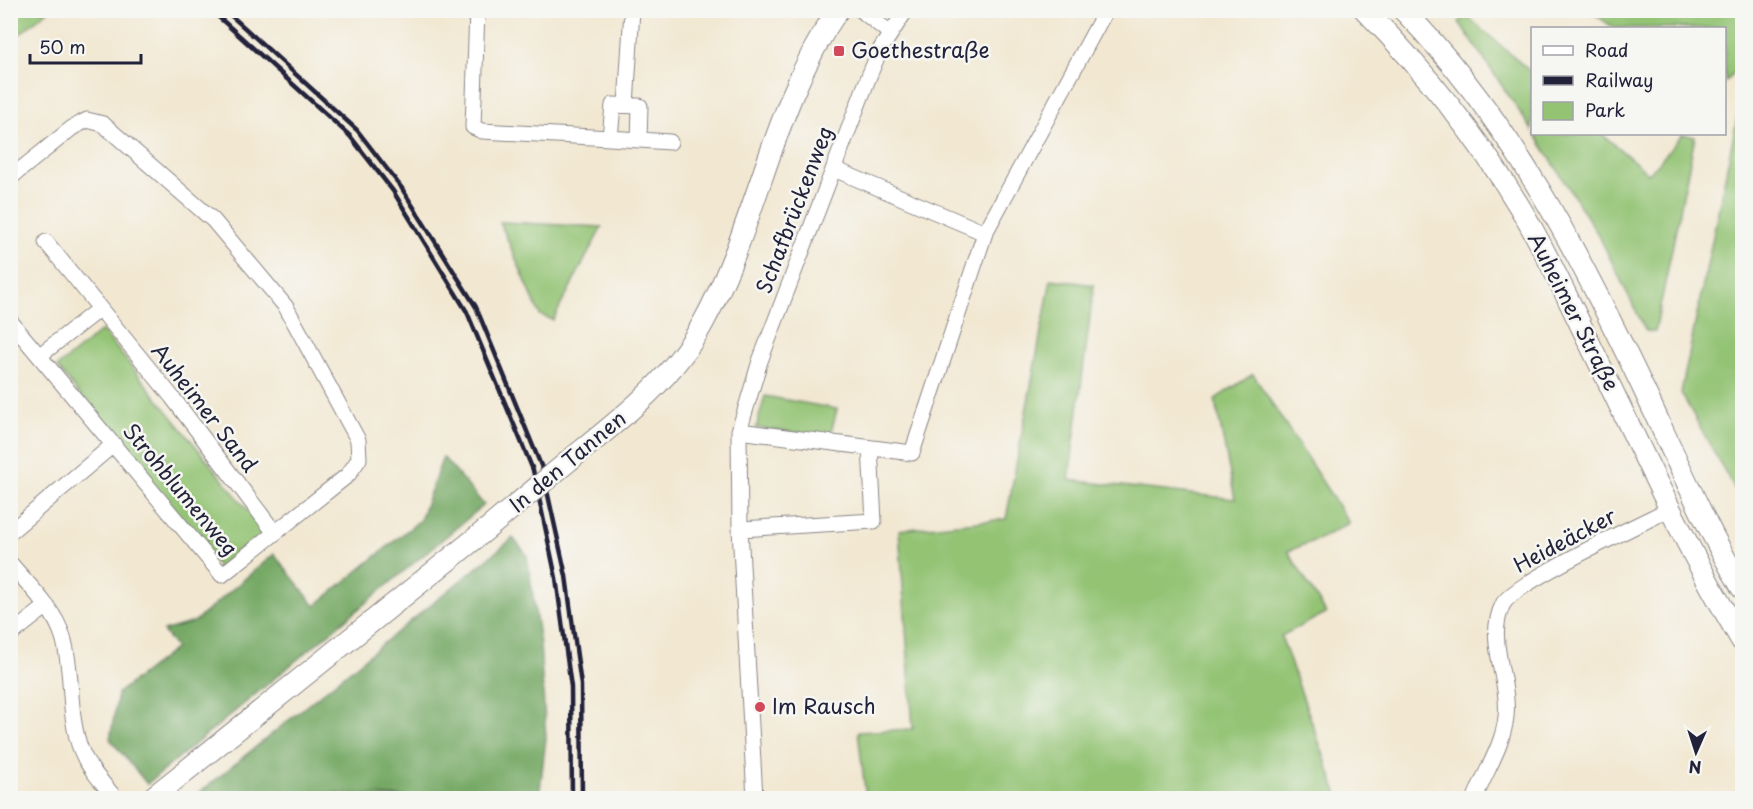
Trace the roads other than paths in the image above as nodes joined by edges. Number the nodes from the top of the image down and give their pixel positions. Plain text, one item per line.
1 (477, 10) edge
2 (632, 10) edge
3 (838, 10) edge
4 (861, 10) edge
5 (906, 10) edge
6 (1106, 10) edge
7 (1365, 10) edge
8 (1403, 10) edge
9 (890, 33) junction
10 (626, 105) junction
11 (610, 138) junction
12 (639, 140) junction
13 (670, 142) dead end
14 (834, 169) junction
15 (10, 178) edge
16 (985, 233) junction
17 (46, 242) dead end
18 (99, 309) junction
19 (10, 321) edge
20 (39, 356) junction
21 (739, 431) junction
22 (114, 444) junction
23 (870, 448) junction
24 (1670, 509) junction
25 (740, 529) junction
26 (10, 532) edge
27 (275, 533) junction
28 (10, 563) edge
29 (1743, 588) edge
30 (47, 606) junction
31 (10, 635) edge
32 (1743, 641) edge
33 (115, 798) edge
34 (152, 798) edge
35 (755, 798) edge
36 (1475, 798) edge

1 - 11 street
2 - 10 street
3 - 34 main road, In den Tannen, bridge
4 - 9 street
5 - 9 street, Schafbrückenweg
6 - 16 street
7 - 24 main road, Auheimer Straße
8 - 29 main road, Auheimer Straße
9 - 14 street, Schafbrückenweg
10 - 11 street
10 - 12 street
11 - 12 street
12 - 13 street
14 - 16 street
14 - 21 street, Schafbrückenweg
15 - 27 street, Strohblumenweg
16 - 23 street
17 - 18 street, Auheimer Sand
18 - 20 street
18 - 27 street, Auheimer Sand
19 - 20 street, Strohblumenweg
20 - 22 street, Strohblumenweg
21 - 23 street
21 - 25 street
22 - 26 street
22 - 27 street, Strohblumenweg
23 - 25 street
24 - 32 main road, Auheimer Straße
24 - 36 street, Heideäcker
25 - 35 street
28 - 30 street
30 - 31 street
30 - 33 street

